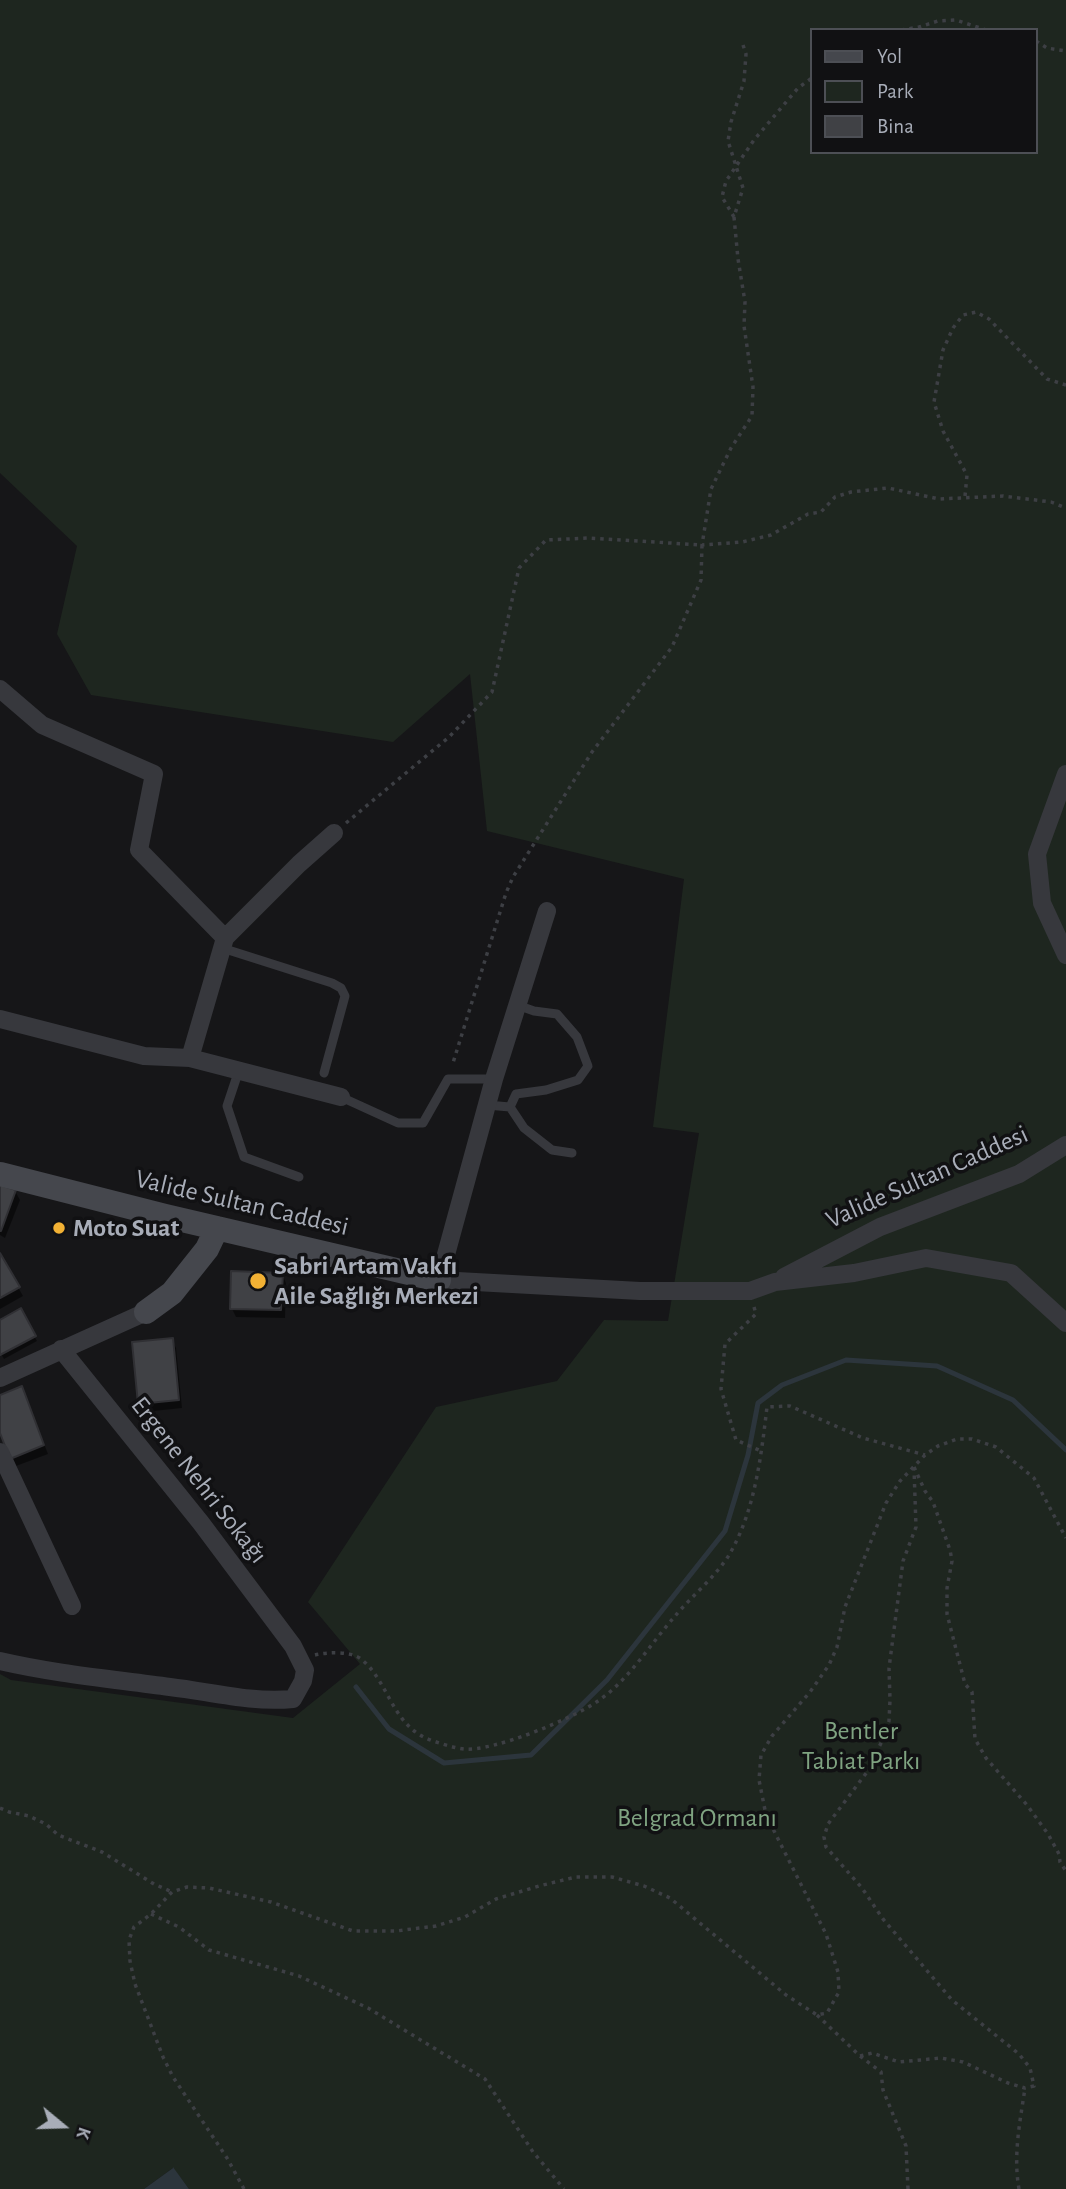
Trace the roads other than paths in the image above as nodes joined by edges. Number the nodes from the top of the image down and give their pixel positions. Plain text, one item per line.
1 (0, 689) edge
2 (1066, 774) edge
3 (334, 833) road end
4 (547, 911) dead end
5 (224, 943) junction
6 (1066, 955) edge
7 (517, 1005) junction
8 (0, 1019) edge
9 (190, 1058) junction
10 (239, 1070) junction
11 (324, 1073) dead end
12 (494, 1079) junction
13 (341, 1097) joint
14 (487, 1105) junction
15 (510, 1107) junction
16 (1066, 1145) edge
17 (572, 1153) dead end
18 (0, 1174) edge
19 (299, 1177) dead end
20 (217, 1228) junction
21 (439, 1280) junction
22 (775, 1282) junction
23 (146, 1312) joint
24 (1066, 1323) edge
25 (61, 1349) junction
26 (0, 1378) edge
27 (0, 1452) edge
28 (72, 1606) dead end
29 (0, 1661) edge

1 - 5 street
2 - 6 street
3 - 5 street
4 - 7 street
5 - 9 street
5 - 11 lane
7 - 12 street
7 - 15 lane
8 - 9 street
9 - 10 street
10 - 13 street
10 - 19 lane
12 - 13 lane
12 - 14 street
14 - 15 lane
14 - 21 street
15 - 17 lane
16 - 22 street, Valide Sultan Caddesi
18 - 20 street, Valide Sultan Caddesi
20 - 21 street, Valide Sultan Caddesi
20 - 23 street
21 - 22 street, Valide Sultan Caddesi
22 - 24 street
23 - 25 street
25 - 26 street
25 - 29 street, Ergene Nehri Sokağı
27 - 28 street

